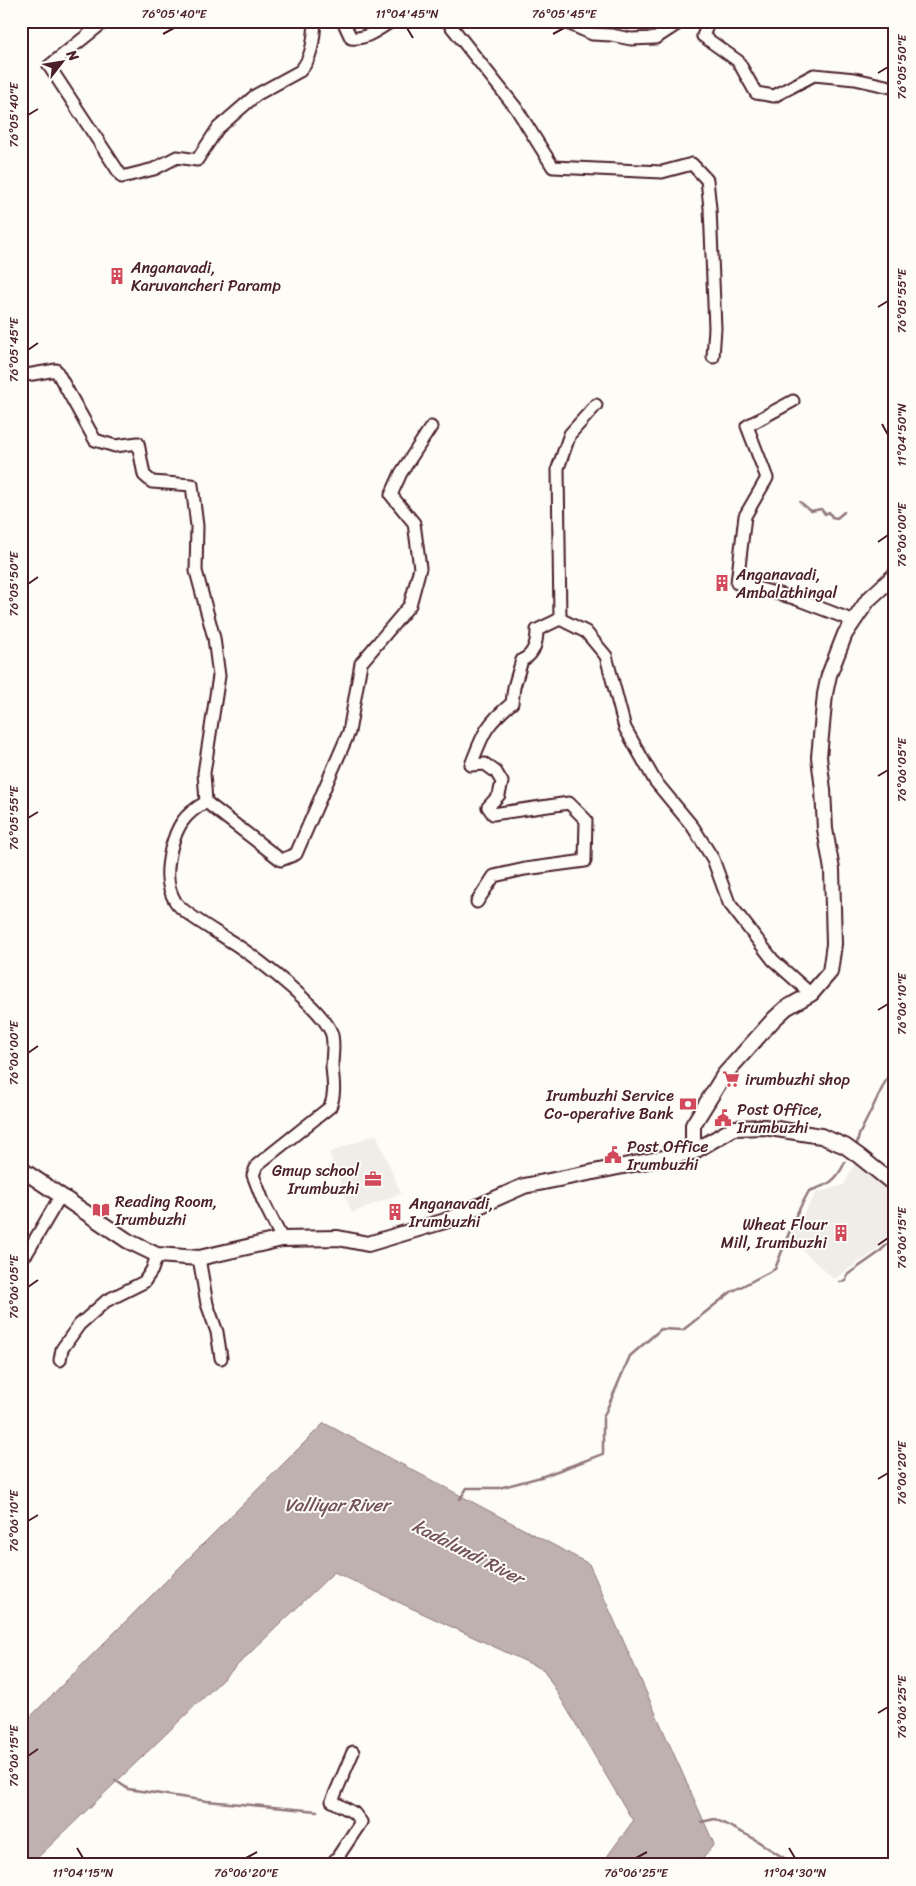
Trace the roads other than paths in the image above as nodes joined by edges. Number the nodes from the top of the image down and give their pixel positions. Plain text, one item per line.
1 (105, 21) edge
2 (315, 21) edge
3 (343, 21) edge
4 (392, 21) edge
5 (447, 21) edge
6 (563, 21) edge
7 (682, 21) edge
8 (709, 21) edge
9 (895, 88) edge
10 (713, 357) dead end
11 (21, 376) edge
12 (793, 400) dead end
13 (596, 405) dead end
14 (431, 427) dead end
15 (895, 575) edge
16 (560, 618) junction
17 (854, 621) junction
18 (206, 802) junction
19 (476, 902) dead end
20 (811, 994) junction
21 (693, 1152) junction
22 (21, 1169) edge
23 (895, 1184) edge
24 (61, 1195) junction
25 (282, 1239) junction
26 (157, 1255) junction
27 (21, 1258) edge
28 (199, 1258) junction
29 (222, 1358) dead end
30 (60, 1360) dead end
31 (353, 1752) dead end
32 (330, 1865) edge

1 - 2 street
3 - 4 street
5 - 10 street
6 - 7 street
8 - 9 street
11 - 18 street
12 - 17 street
13 - 16 street
14 - 18 street
15 - 17 main road
16 - 19 street
16 - 20 street
17 - 20 main road
18 - 25 street
20 - 21 main road
21 - 23 main road
21 - 25 main road
22 - 24 main road
24 - 26 main road
24 - 27 street
25 - 28 main road
26 - 28 main road
26 - 30 street
28 - 29 street
31 - 32 street

